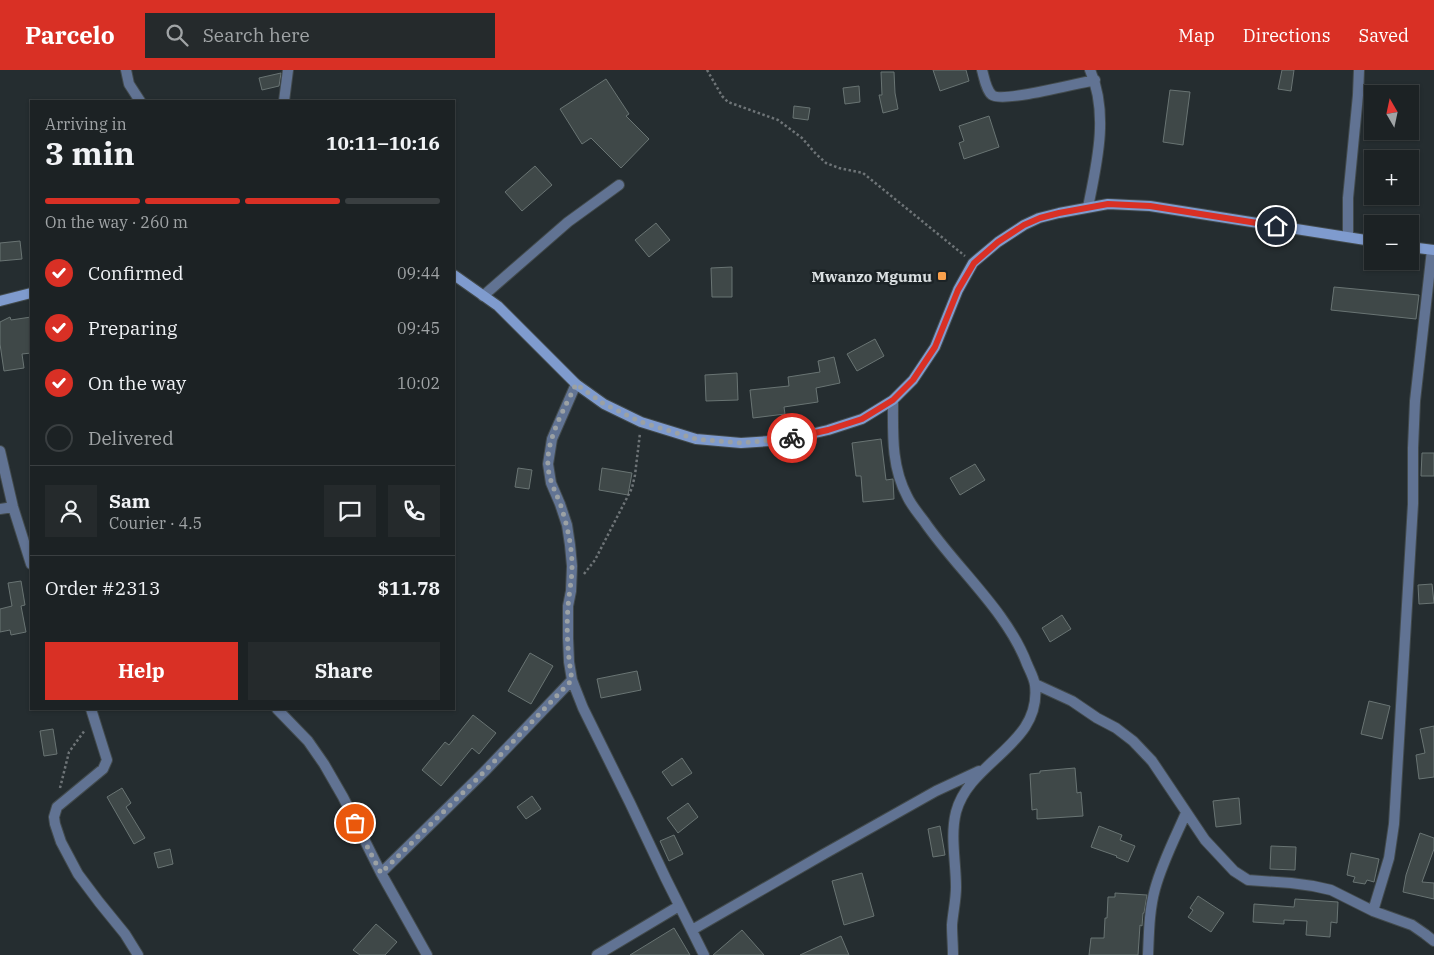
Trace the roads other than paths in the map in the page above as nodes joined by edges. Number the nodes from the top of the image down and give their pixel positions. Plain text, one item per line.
1 (126, 70) edge
2 (288, 70) edge
3 (982, 70) edge
4 (1090, 70) edge
5 (1359, 70) edge
6 (1095, 80) junction
7 (139, 100) edge
8 (284, 100) edge
9 (619, 185) dead end
10 (1088, 207) junction
11 (1348, 237) junction
12 (1364, 240) edge
13 (1419, 248) edge
14 (1433, 250) edge
15 (455, 276) edge
16 (30, 293) edge
17 (483, 296) junction
18 (0, 301) edge
19 (576, 384) junction
20 (893, 400) junction
21 (0, 451) edge
22 (13, 507) junction
23 (0, 509) edge
24 (28, 542) edge
25 (30, 557) edge
26 (572, 680) junction
27 (1035, 684) junction
28 (278, 710) edge
29 (92, 712) edge
30 (983, 770) junction
31 (1186, 813) junction
32 (381, 873) junction
33 (679, 906) junction
34 (1373, 911) junction
35 (692, 930) junction
36 (1434, 941) edge
37 (138, 955) edge
38 (427, 955) edge
39 (597, 955) edge
40 (704, 955) edge
41 (953, 955) edge
42 (1148, 955) edge

1 - 7 street
2 - 8 street
3 - 6 street
4 - 6 street
5 - 11 street
6 - 10 street
9 - 17 street
10 - 11 street
10 - 20 street
11 - 12 street
13 - 14 street
14 - 34 street
15 - 17 street
16 - 18 street
17 - 19 street
19 - 20 street
19 - 26 street
20 - 27 street
21 - 22 street
22 - 23 street
22 - 24 street
24 - 25 street
26 - 32 street
26 - 33 street
27 - 30 street
27 - 31 street
28 - 32 street
29 - 37 street
30 - 35 street
30 - 41 street
31 - 34 street
31 - 42 street
32 - 38 street
33 - 35 street
33 - 39 street
34 - 36 street
35 - 40 street

